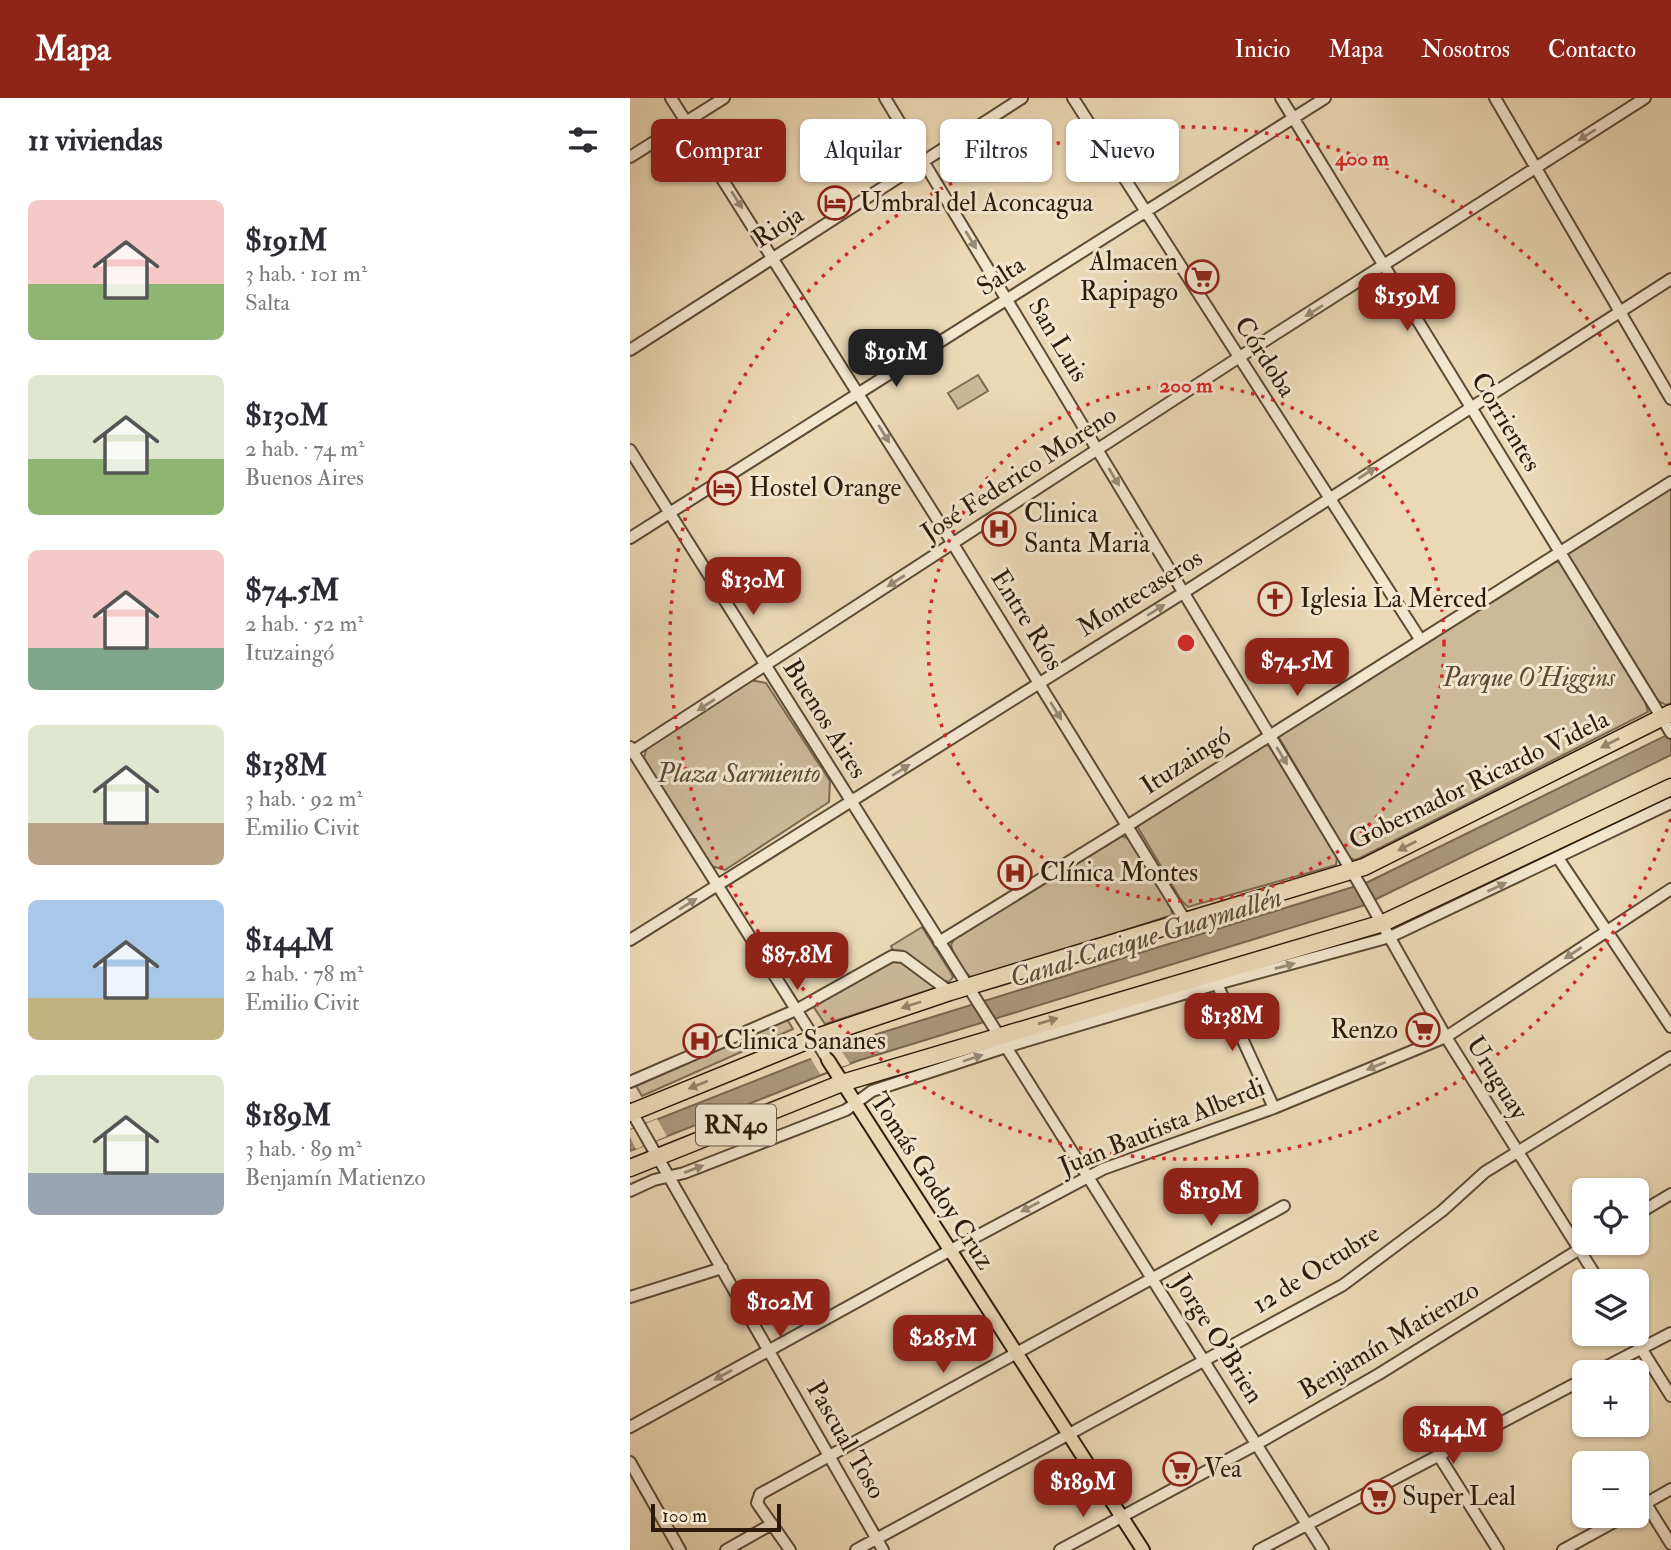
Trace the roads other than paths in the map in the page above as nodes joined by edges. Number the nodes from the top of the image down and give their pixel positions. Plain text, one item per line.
1 (671, 98) edge
2 (724, 98) edge
3 (885, 98) edge
4 (1022, 98) edge
5 (1073, 98) edge
6 (1281, 98) edge
7 (1325, 98) edge
8 (1495, 98) edge
9 (1645, 98) edge
10 (1293, 118) junction
11 (685, 119) edge
12 (692, 119) edge
13 (898, 119) edge
14 (651, 144) edge
15 (630, 157) edge
16 (926, 159) edge
17 (926, 166) edge
18 (1536, 167) junction
19 (725, 182) edge
20 (890, 182) edge
21 (1145, 211) junction
22 (773, 257) junction
23 (1385, 265) junction
24 (1671, 279) edge
25 (1007, 300) junction
26 (1620, 312) junction
27 (630, 349) edge
28 (1238, 358) junction
29 (859, 394) junction
30 (1671, 399) edge
31 (1470, 407) junction
32 (630, 450) edge
33 (1098, 450) junction
34 (1671, 482) edge
35 (1328, 498) junction
36 (670, 514) junction
37 (630, 538) edge
38 (953, 544) junction
39 (1559, 552) junction
40 (1183, 593) junction
41 (1420, 639) junction
42 (765, 666) junction
43 (1039, 684) junction
44 (1666, 715) edge
45 (1671, 733) edge
46 (1269, 734) junction
47 (631, 751) edge
48 (1671, 787) edge
49 (850, 802) junction
50 (1671, 803) edge
51 (1127, 826) junction
52 (1558, 859) junction
53 (718, 886) junction
54 (1361, 888) junction
55 (1671, 889) edge
56 (1185, 920) junction
57 (1386, 930) junction
58 (1606, 932) junction
59 (630, 940) edge
60 (939, 942) junction
61 (1217, 984) junction
62 (968, 987) junction
63 (950, 992) junction
64 (796, 1010) junction
65 (983, 1012) joint
66 (1671, 1027) edge
67 (1446, 1037) junction
68 (814, 1038) junction
69 (1002, 1041) junction
70 (1671, 1057) edge
71 (832, 1066) junction
72 (630, 1082) edge
73 (855, 1104) junction
74 (1274, 1108) junction
75 (641, 1128) edge
76 (1517, 1153) junction
77 (630, 1168) edge
78 (670, 1177) junction
79 (1088, 1177) junction
80 (630, 1191) edge
81 (1671, 1194) edge
82 (1284, 1206) dead end
83 (1649, 1207) edge
84 (1572, 1239) edge
85 (949, 1251) junction
86 (1572, 1254) edge
87 (722, 1268) junction
88 (1153, 1278) junction
89 (630, 1297) edge
90 (1671, 1333) edge
91 (1641, 1348) junction
92 (769, 1350) junction
93 (1016, 1353) junction
94 (1205, 1360) junction
95 (1618, 1360) edge
96 (1572, 1385) edge
97 (1671, 1396) edge
98 (630, 1427) edge
99 (1069, 1435) junction
100 (1257, 1444) junction
101 (829, 1455) junction
102 (1439, 1456) junction
103 (630, 1462) edge
104 (1671, 1489) edge
105 (1649, 1501) edge
106 (1121, 1516) junction
107 (1649, 1516) edge
108 (772, 1524) junction
109 (1307, 1525) junction
110 (1603, 1528) edge
111 (876, 1539) junction
112 (1671, 1544) edge
113 (680, 1550) edge
114 (726, 1550) edge
115 (790, 1550) edge
116 (856, 1550) edge
117 (883, 1550) edge
118 (1060, 1550) edge
119 (1143, 1550) edge
120 (1259, 1550) edge
121 (1323, 1550) edge
122 (1498, 1550) edge
123 (1563, 1550) edge

1 - 11 street, Entre Ríos
2 - 12 street
3 - 13 street, San Luis
4 - 16 street, Rioja
5 - 21 street, Córdoba
6 - 10 street, Corrientes
7 - 10 street, Salta
8 - 18 street
9 -> 18 street, José Federico Moreno
10 - 21 street, Salta
10 - 23 street, Corrientes
14 - 15 street
17 -> 25 street, San Luis
18 - 23 street, José Federico Moreno
18 - 26 street
19 -> 22 street, Entre Ríos
20 - 22 street, Rioja
21 - 25 street, Salta
21 - 28 street, Córdoba
22 - 27 street, Rioja
22 - 29 street, Entre Ríos
23 -> 28 street, José Federico Moreno
23 - 31 street, Corrientes
24 - 26 street, Montecaseros
25 - 29 street, Salta
25 - 33 street, San Luis
26 - 30 street
26 - 31 street, Montecaseros
28 - 33 street, José Federico Moreno
28 - 35 street, Córdoba
29 - 36 street, Salta
29 -> 38 street, Entre Ríos
35 -> 31 street, Montecaseros
31 - 39 street, Corrientes
32 - 36 street, Buenos Aires
33 - 38 street, José Federico Moreno
33 -> 40 street, San Luis
34 - 39 street, Ituzaingó
35 - 40 street, Montecaseros
35 - 41 street, Córdoba
36 - 37 street, Salta
36 - 42 street, Buenos Aires
38 -> 42 street, José Federico Moreno
38 - 43 street, Entre Ríos
39 - 41 street, Ituzaingó
39 - 44 street, Corrientes
43 -> 40 street, Montecaseros
40 - 46 street, San Luis
41 - 46 street, Ituzaingó
42 -> 47 street, José Federico Moreno
42 - 49 street, Buenos Aires
49 -> 43 street, Montecaseros
43 -> 51 street, Entre Ríos
44 - 45 street, Corrientes
44 -> 54 highway, Gobernador Ricardo Videla / RN40
46 - 51 street, Ituzaingó
46 -> 54 street, San Luis
47 - 53 street
48 - 57 highway, Gobernador Ricardo Videla / RN40
49 - 53 street, Montecaseros
49 - 60 street, Buenos Aires
50 - 52 street
51 - 56 street, Entre Ríos
51 - 60 street, Ituzaingó
57 -> 52 street
52 - 58 street
59 -> 53 street, Montecaseros
53 - 64 street
54 - 56 highway, Gobernador Ricardo Videla / RN40
54 - 57 street, Uruguay
55 - 58 street, Juan Bautista Alberdi
56 - 62 highway, Gobernador Ricardo Videla / RN40
61 -> 57 street
57 - 67 street, Uruguay
69 -> 57 highway, Gobernador Ricardo Videla / RN40
58 - 66 street
58 -> 67 street, Juan Bautista Alberdi
60 - 62 street, Buenos Aires
61 - 69 street
61 - 74 street
62 - 63 highway, Gobernador Ricardo Videla / RN40
62 - 65 street, Buenos Aires
63 - 64 street
63 -> 68 highway, Gobernador Ricardo Videla / RN40
64 - 68 street
64 - 72 street
65 - 69 street, Jorge O'Brien
67 -> 74 street, Juan Bautista Alberdi
67 - 76 street, Uruguay
68 - 71 street
68 -> 75 highway, Gobernador Ricardo Videla / RN40
69 - 71 highway, Gobernador Ricardo Videla / RN40
73 -> 69 street
69 - 79 street, Jorge O'Brien
70 - 76 street, 12 de Octubre
71 - 73 main road, Tomás Godoy Cruz
71 - 75 highway, Gobernador Ricardo Videla / RN40
78 -> 73 street
73 - 85 main road, Tomás Godoy Cruz
74 - 79 street, Juan Bautista Alberdi
75 - 77 highway, Gobernador Ricardo Videla / RN40
75 - 78 street, Pascual Toso
76 - 84 street, Uruguay
76 - 94 street, 12 de Octubre
78 - 80 street
78 - 87 street, Pascual Toso
79 -> 85 street, Juan Bautista Alberdi
79 - 88 street, Jorge O'Brien
81 - 83 street
82 - 88 street
85 - 92 street, Juan Bautista Alberdi
85 - 93 main road, Tomás Godoy Cruz
86 - 100 street, Benjamín Matienzo
87 - 89 street
87 - 92 street, Pascual Toso
88 - 93 street
88 - 94 street, Jorge O'Brien
90 - 91 street
91 - 95 street
91 - 97 street
92 -> 98 street, Juan Bautista Alberdi
92 - 101 street, Pascual Toso
93 - 99 main road, Tomás Godoy Cruz
93 - 101 street
94 - 99 street, 12 de Octubre
94 - 100 street, Jorge O'Brien
96 - 102 street
99 - 106 main road, Tomás Godoy Cruz
99 - 111 street, 12 de Octubre
100 - 106 street, Benjamín Matienzo
100 - 109 street, Jorge O'Brien
101 - 108 street
101 - 111 street, Pascual Toso
102 - 109 street
102 - 122 street
103 - 113 street
104 - 105 street
106 - 118 street, Benjamín Matienzo
106 - 119 main road, Tomás Godoy Cruz
107 - 112 street
108 - 114 street
108 - 115 street
109 - 120 street
109 - 121 street, Jorge O'Brien
110 - 123 street
111 - 116 street, 12 de Octubre
111 - 117 street, Pascual Toso

